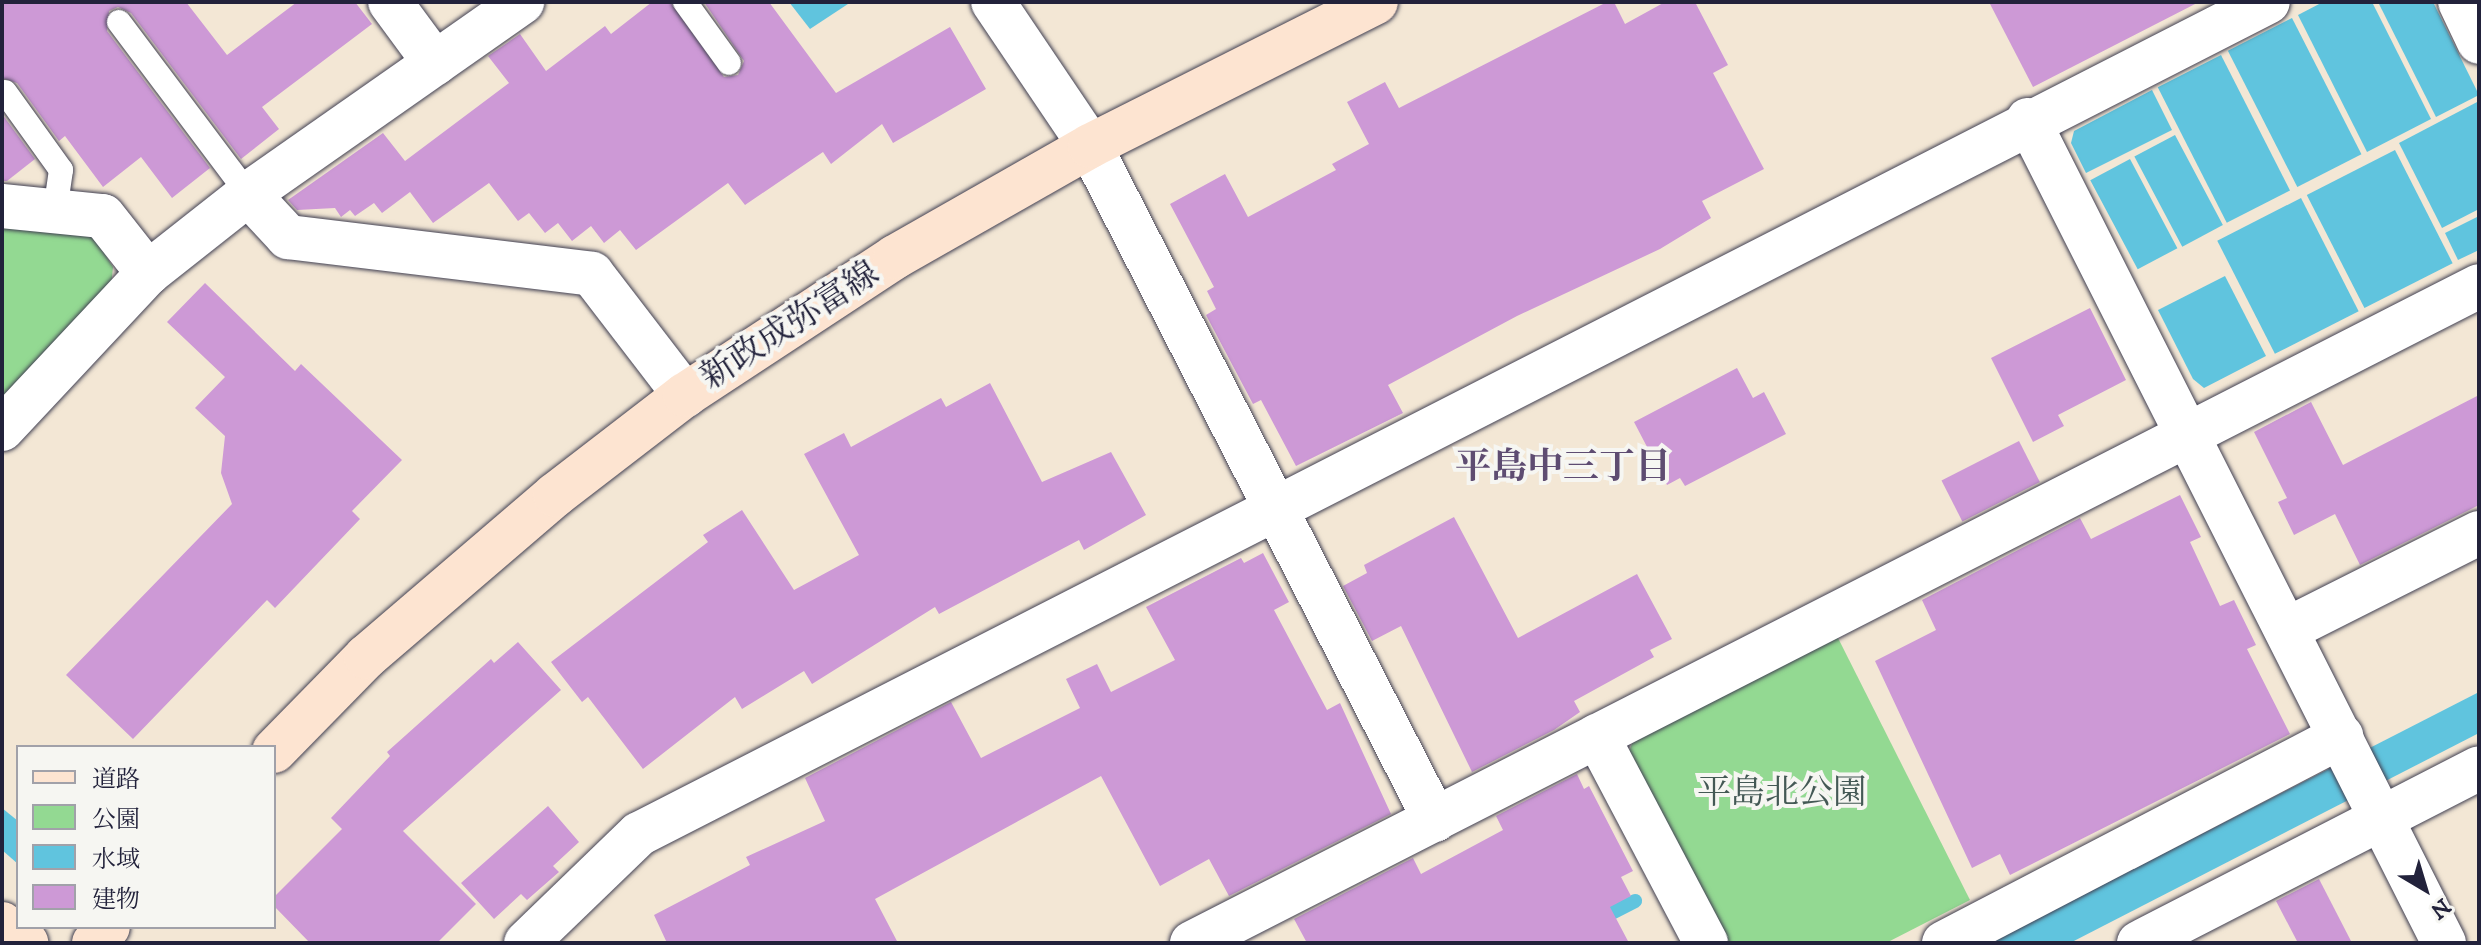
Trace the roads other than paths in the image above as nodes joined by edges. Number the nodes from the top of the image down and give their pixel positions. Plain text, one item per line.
1 (390, 2) edge
2 (522, 2) edge
3 (685, 2) edge
4 (993, 2) edge
5 (1376, 2) edge
6 (2268, 2) edge
7 (2460, 2) edge
8 (119, 22) dead end
9 (2479, 42) edge
10 (435, 63) junction
11 (729, 63) dead end
12 (5, 92) dead end
13 (2028, 120) junction
14 (1090, 146) junction
15 (248, 194) junction
16 (2, 206) edge
17 (55, 211) junction
18 (148, 273) junction
19 (2479, 286) edge
20 (685, 395) junction
21 (2, 429) edge
22 (2190, 432) junction
23 (1276, 510) junction
24 (2479, 533) edge
25 (2288, 629) junction
26 (1597, 736) junction
27 (2345, 744) junction
28 (276, 749) edge
29 (2479, 768) edge
30 (2375, 807) junction
31 (1435, 820) junction
32 (2, 924) edge
33 (26, 943) edge
34 (526, 943) edge
35 (1192, 943) edge
36 (1706, 943) edge
37 (1944, 943) edge
38 (2139, 943) edge
39 (2444, 943) edge

1 - 10 street
2 - 10 street
3 - 11 lane
4 - 14 street
5 - 14 main road, 新政成弥富線
6 - 13 street
7 - 9 street
8 - 15 lane
10 - 15 street
12 - 17 lane
13 - 22 street
13 - 23 street
14 - 20 main road, 新政成弥富線
14 - 23 street
15 - 18 street
15 - 20 street
16 - 17 street
17 - 18 street
18 - 21 street
19 - 22 street
20 - 28 main road, 新政成弥富線
22 - 25 street
22 - 26 street
23 - 31 street
23 - 34 street
24 - 25 street
25 - 27 street
26 - 31 street
26 - 36 street
27 - 30 street
27 - 37 street
29 - 30 street
30 - 38 street
30 - 39 street
31 - 35 street
32 - 33 main road

